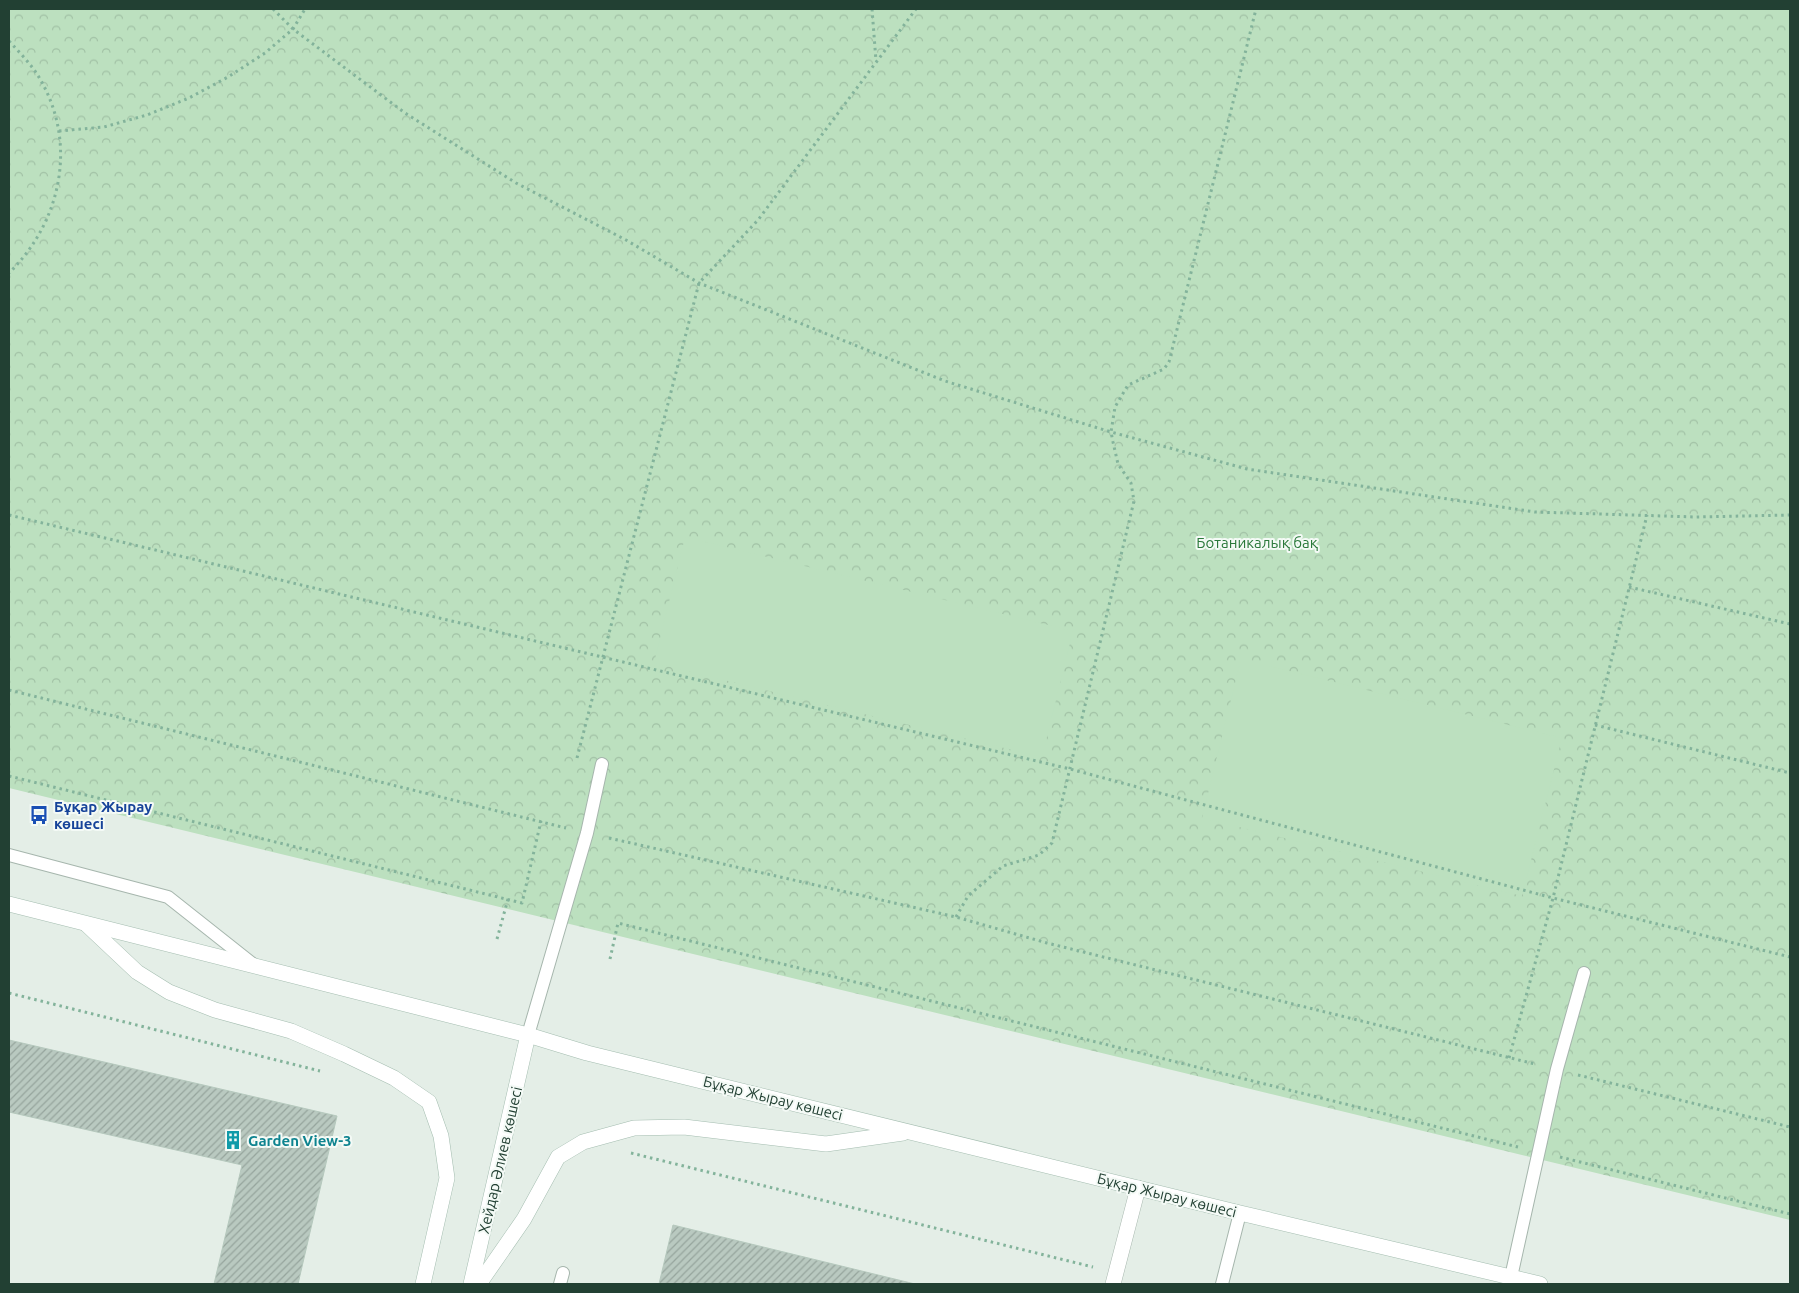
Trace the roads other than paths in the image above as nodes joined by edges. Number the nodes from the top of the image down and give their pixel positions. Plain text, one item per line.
1 (602, 764) dead end
2 (9, 855) edge
3 (9, 904) edge
4 (85, 922) junction
5 (256, 967) junction
6 (1584, 973) dead end
7 (528, 1035) junction
8 (912, 1132) junction
9 (1138, 1188) junction
10 (1240, 1213) junction
11 (1114, 1278) edge
12 (1511, 1278) junction
13 (423, 1284) edge
14 (471, 1284) edge
15 (480, 1284) edge
16 (1222, 1284) edge
17 (1540, 1284) edge

1 - 7 lane
2 - 5 lane
3 - 4 street, Бұқар Жырау көшесі
4 - 5 street, Бұқар Жырау көшесі
4 - 13 street
5 - 7 street, Бұқар Жырау көшесі
6 - 12 lane
7 - 8 street, Бұқар Жырау көшесі
7 - 14 street, Хейдар Әлиев көшесі
8 - 9 street, Бұқар Жырау көшесі
8 - 15 street
9 - 10 street, Бұқар Жырау көшесі
9 - 11 street
10 - 12 street, Бұқар Жырау көшесі
10 - 16 lane
12 - 17 street, Бұқар Жырау көшесі

